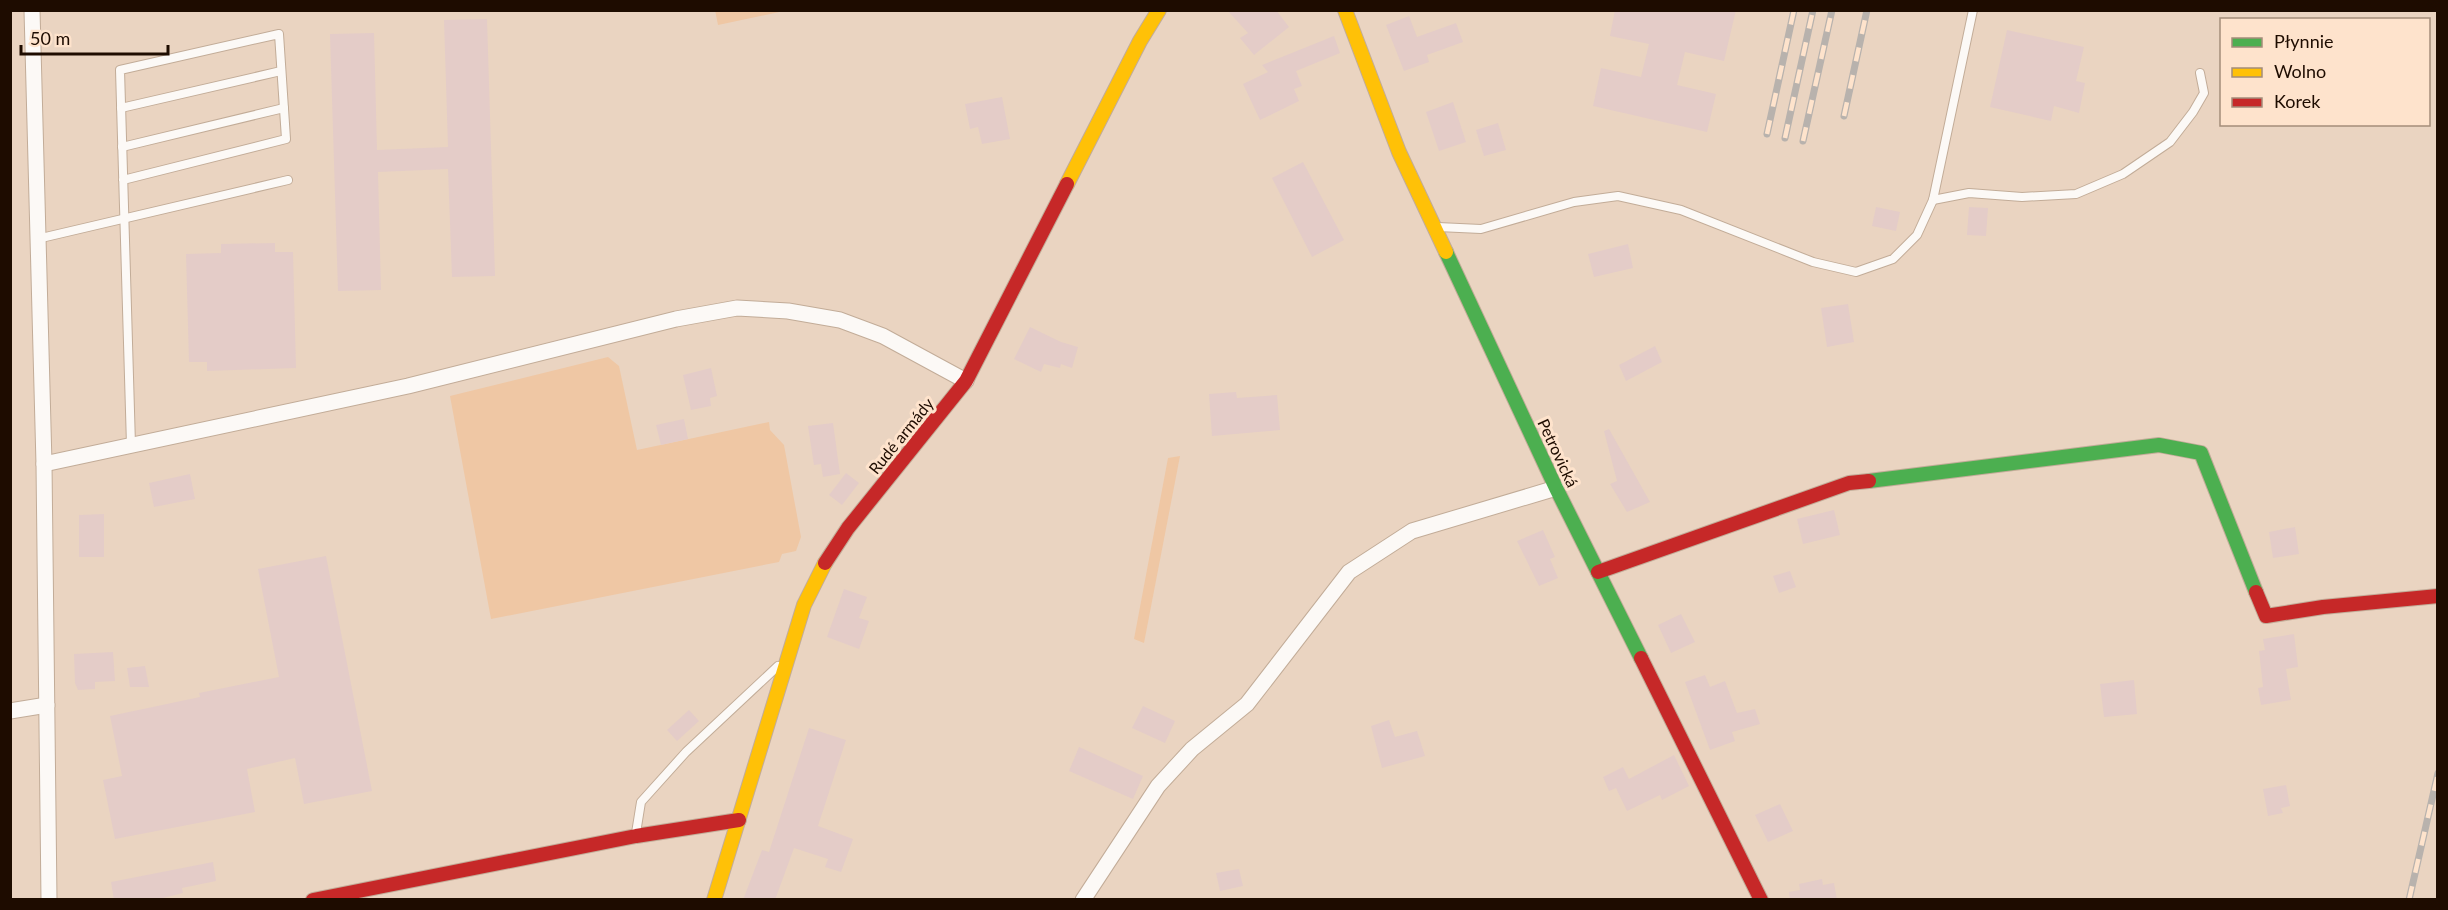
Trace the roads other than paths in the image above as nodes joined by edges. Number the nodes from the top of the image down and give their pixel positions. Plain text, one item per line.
1 (32, 10) edge
2 (1159, 10) edge
3 (1345, 10) edge
4 (1973, 10) edge
5 (281, 71) junction
6 (2200, 73) dead end
7 (121, 108) junction
8 (284, 108) junction
9 (122, 147) junction
10 (123, 180) junction
11 (288, 180) dead end
12 (1933, 200) junction
13 (124, 220) junction
14 (1434, 227) junction
15 (37, 239) junction
16 (966, 381) junction
17 (131, 445) junction
18 (44, 464) junction
19 (1556, 488) junction
20 (1598, 572) junction
21 (2438, 596) edge
22 (788, 657) junction
23 (47, 705) junction
24 (10, 711) edge
25 (739, 820) junction
26 (636, 836) junction
27 (49, 900) edge
28 (312, 900) edge
29 (714, 900) edge
30 (1083, 900) edge
31 (1761, 900) edge

1 - 15 street
2 - 16 street, Rudé armády
3 - 14 street, Petrovická
4 - 12 lane
5 - 7 lane
5 - 7 lane
5 - 8 lane
6 - 12 lane
7 - 9 lane
8 - 9 lane
8 - 10 lane
9 - 10 lane
10 - 13 lane
11 - 13 lane
12 - 14 lane
13 - 15 lane
13 - 17 lane
14 - 19 street, Petrovická
15 - 18 street
16 - 17 street
16 - 22 street, Rudé armády
17 - 18 street
18 - 23 street
19 - 20 street, Petrovická
19 - 30 street
20 - 21 street
20 - 31 street, Petrovická
22 - 25 street, Rudé armády
22 - 26 lane
23 - 24 street
23 - 27 street
25 - 26 street
25 - 29 street, Rudé armády
26 - 28 street

